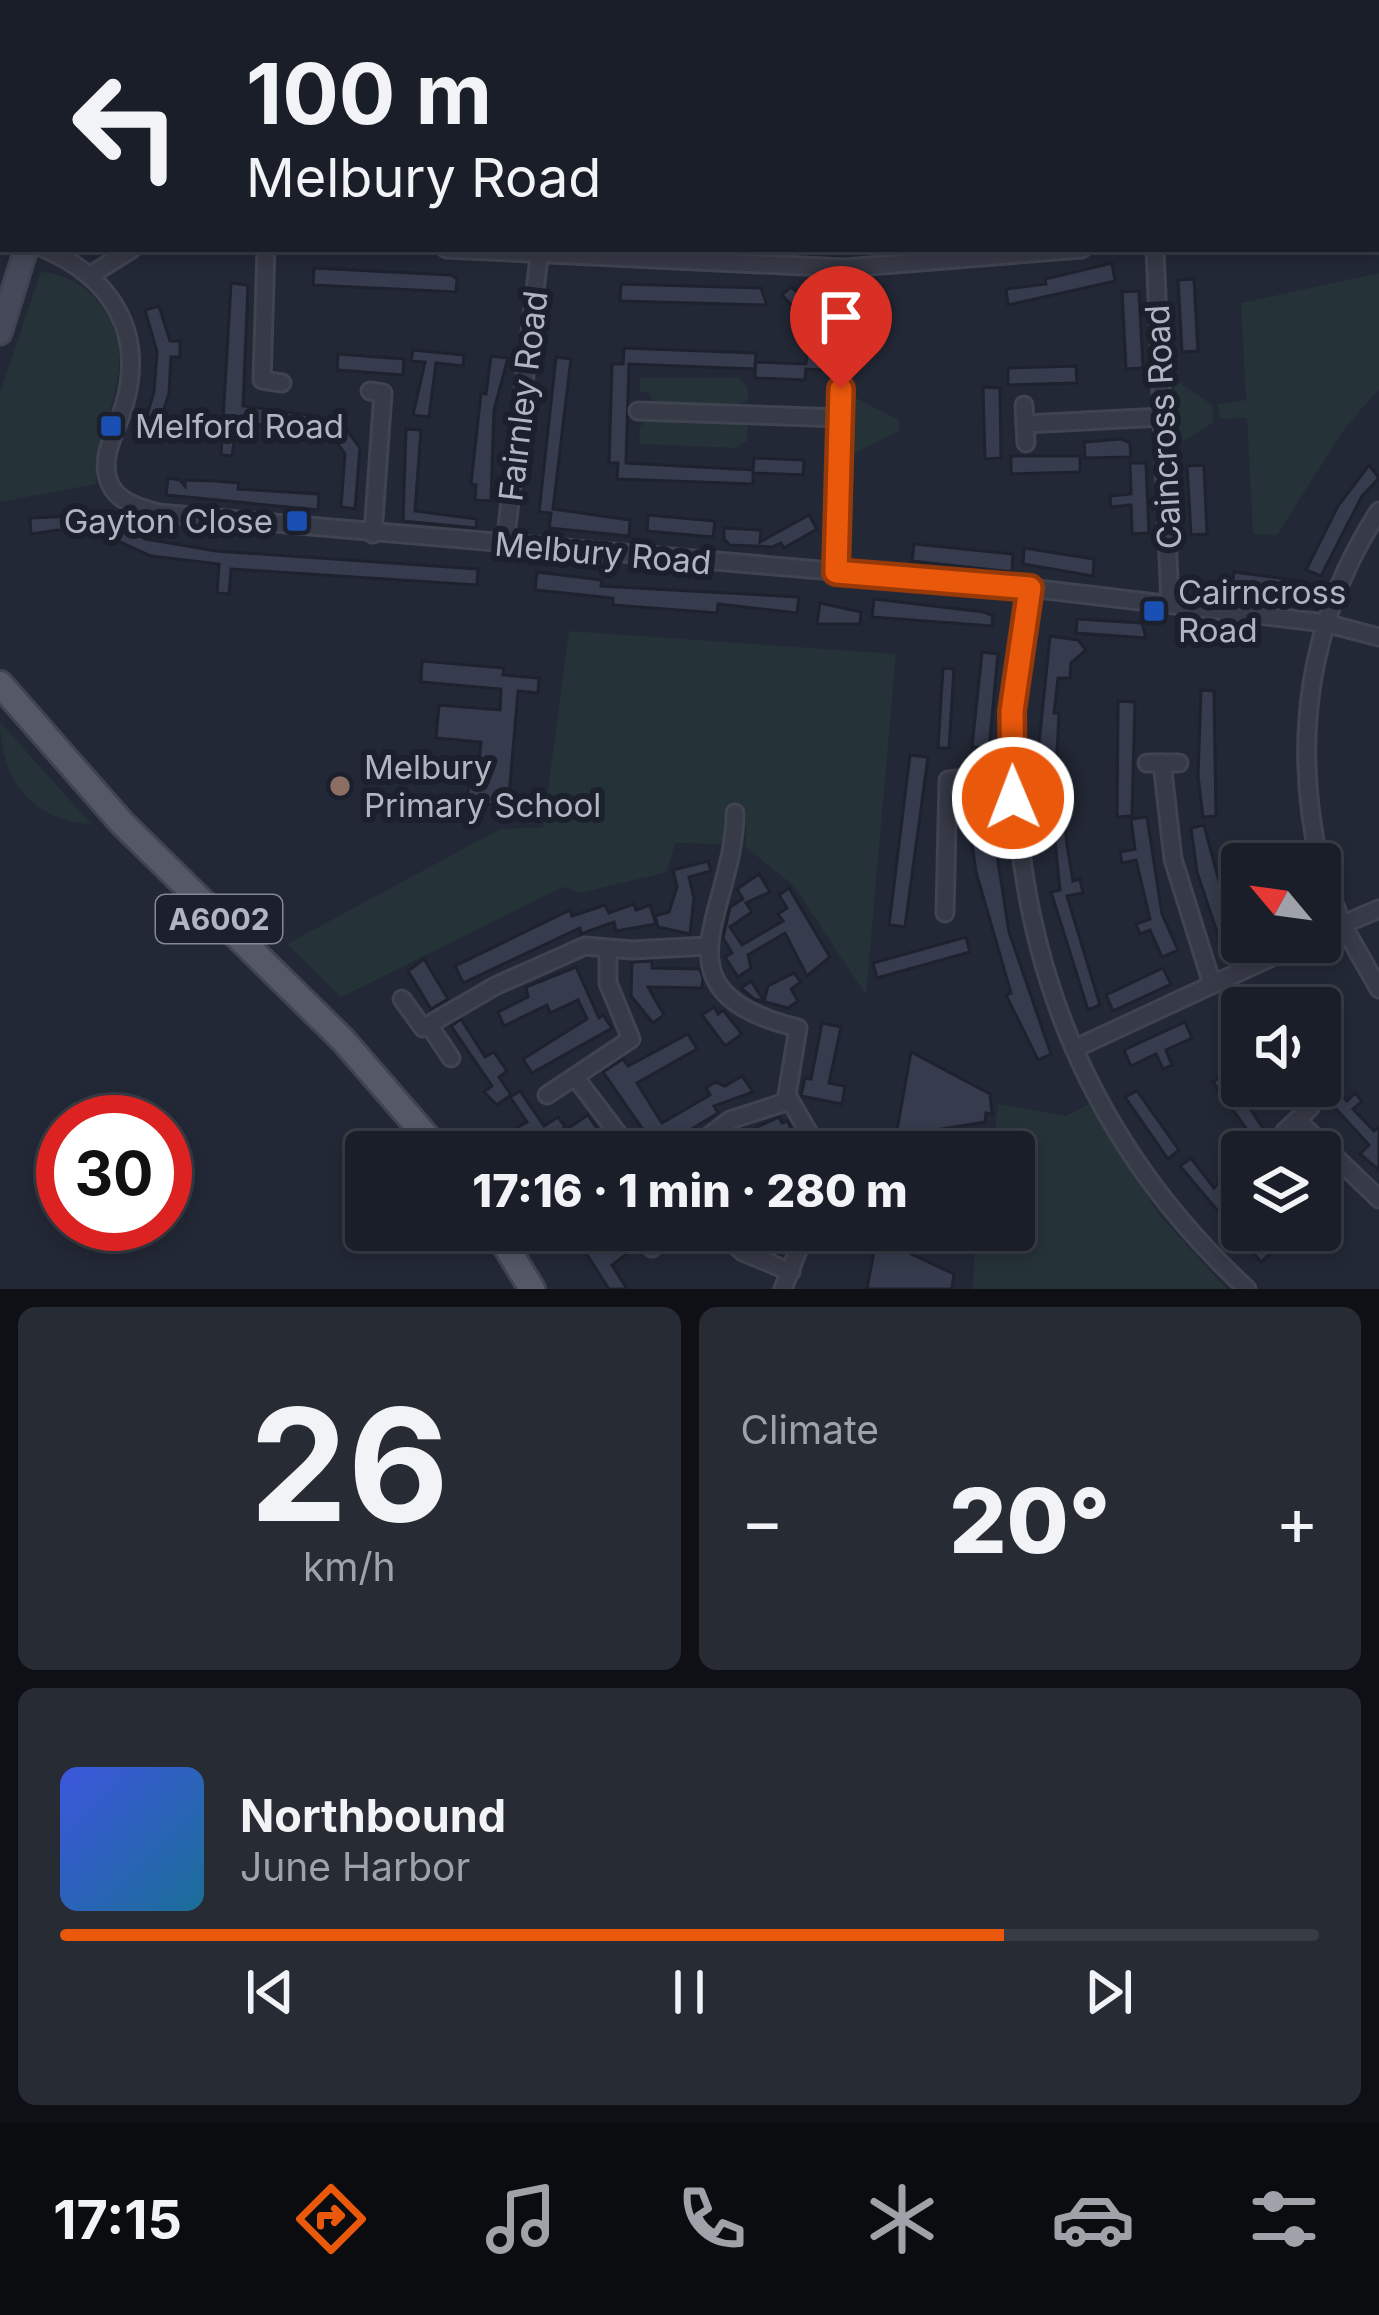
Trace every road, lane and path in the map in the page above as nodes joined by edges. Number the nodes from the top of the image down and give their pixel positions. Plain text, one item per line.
1 (25, 252) edge
2 (51, 252) edge
3 (127, 252) edge
4 (266, 252) edge
5 (540, 252) edge
6 (558, 252) edge
7 (1045, 252) edge
8 (1155, 252) edge
9 (845, 268) junction
10 (92, 274) junction
11 (0, 333) edge
12 (282, 383) dead end
13 (370, 391) dead end
14 (1024, 404) dead end
15 (638, 411) dead end
16 (1162, 417) junction
17 (840, 418) junction
18 (1025, 424) junction
19 (1026, 443) dead end
20 (1379, 511) edge
21 (374, 534) junction
22 (505, 544) junction
23 (836, 572) junction
24 (1030, 588) junction
25 (1170, 604) junction
26 (1325, 623) junction
27 (1379, 638) edge
28 (0, 684) edge
29 (1163, 763) dead end
30 (1012, 773) junction
31 (734, 813) dead end
32 (1316, 843) edge
33 (732, 860) junction
34 (754, 862) dead end
35 (1379, 909) edge
36 (945, 913) dead end
37 (1342, 924) joint
38 (708, 946) junction
39 (608, 949) junction
40 (1259, 963) edge
41 (1212, 985) junction
42 (1379, 989) edge
43 (403, 999) dead end
44 (429, 1025) junction
45 (1076, 1048) junction
46 (451, 1058) dead end
47 (575, 1078) junction
48 (547, 1095) dead end
49 (789, 1101) junction
50 (1297, 1119) dead end
51 (422, 1131) edge
52 (616, 1131) edge
53 (716, 1131) edge
54 (807, 1131) edge
55 (1379, 1199) edge
56 (509, 1251) edge
57 (742, 1251) edge
58 (798, 1251) edge
59 (791, 1272) junction
60 (532, 1289) edge
61 (783, 1289) edge
62 (1246, 1289) edge

1 - 11 main road
2 - 10 street
3 - 10 street
4 - 12 street
5 - 22 street, Fairnley Road
6 - 9 street
7 - 9 street
8 - 16 street, Caincross Road
9 - 17 street
10 - 21 street, Melbury Road
13 - 21 street
14 - 18 street
15 - 17 street
16 - 18 street
16 - 25 street, Caincross Road
17 - 23 street
18 - 19 street
20 - 26 street
21 - 22 street, Melbury Road
22 - 23 street, Melbury Road
23 - 24 street, Melbury Road
24 - 25 street, Melbury Road
24 - 30 street
25 - 26 street, Melbury Road
26 - 27 street, Melbury Road
26 - 32 street
28 - 51 main road, A6002
29 - 41 street
30 - 36 street
30 - 45 street
31 - 33 street
33 - 34 street
33 - 38 street
35 - 37 street
37 - 42 street
38 - 39 street
38 - 49 street
39 - 44 street
39 - 47 street
40 - 41 street
41 - 45 street
43 - 44 street
44 - 46 street
45 - 62 street
47 - 48 street
47 - 52 street
49 - 53 street
49 - 54 street
50 - 55 street
56 - 60 main road
57 - 59 street
58 - 59 street
59 - 61 street

